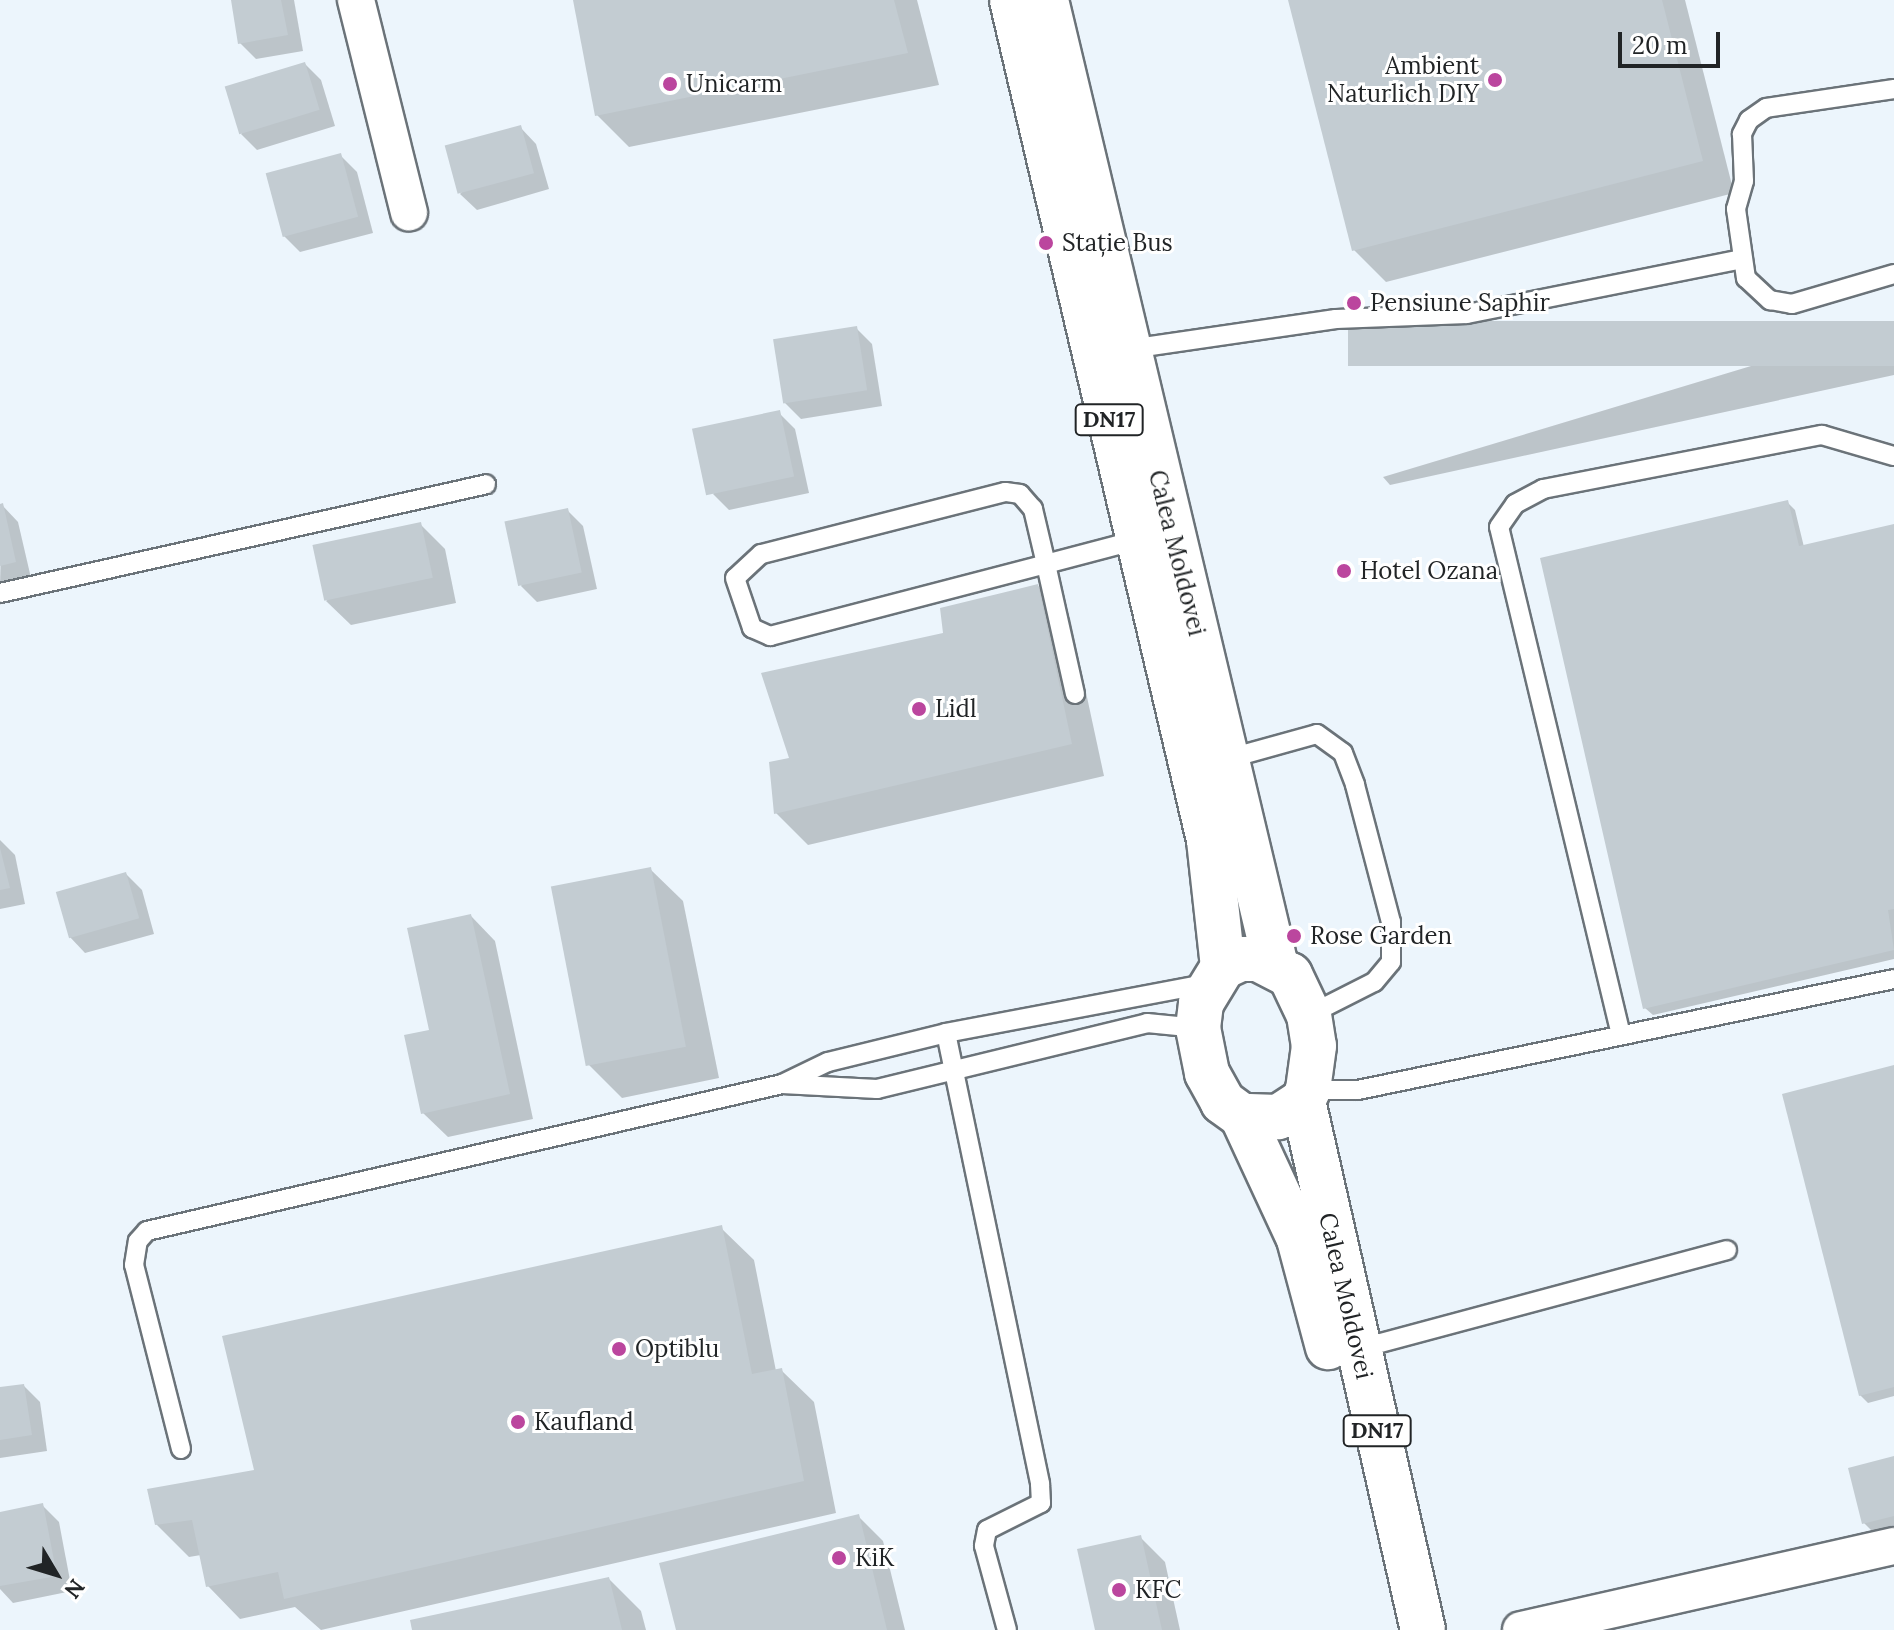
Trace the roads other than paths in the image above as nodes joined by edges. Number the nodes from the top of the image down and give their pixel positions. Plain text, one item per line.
1 (356, 0) edge
2 (1012, 0) edge
3 (1046, 0) edge
4 (1894, 89) edge
5 (409, 212) dead end
6 (1742, 259) junction
7 (1894, 274) edge
8 (1127, 349) junction
9 (1894, 456) edge
10 (486, 484) dead end
11 (1137, 540) junction
12 (1046, 564) junction
13 (0, 593) edge
14 (1075, 694) dead end
15 (1227, 759) junction
16 (1276, 966) junction
17 (1217, 975) junction
18 (1894, 979) edge
19 (1309, 1015) junction
20 (1198, 1028) junction
21 (946, 1033) junction
22 (1621, 1035) junction
23 (953, 1071) junction
24 (782, 1084) junction
25 (1306, 1096) junction
26 (1242, 1116) junction
27 (1727, 1250) dead end
28 (1358, 1349) junction
29 (181, 1449) dead end
30 (1894, 1546) edge
31 (1007, 1630) edge
32 (1393, 1630) edge
33 (1423, 1630) edge
34 (1521, 1630) edge

1 - 5 street
2 - 11 main road, Calea Moldovei / DN17
3 - 8 main road, Calea Moldovei / DN17
4 - 6 lane
6 - 7 lane
6 - 8 lane
8 - 15 main road, Calea Moldovei / DN17
9 - 22 lane
10 - 13 lane
11 - 12 lane
11 - 17 main road, Calea Moldovei / DN17
12 - 12 lane
12 - 14 lane
15 - 16 main road, Calea Moldovei / DN17
15 - 19 lane
16 - 17 main road
16 - 19 main road
17 - 20 main road
17 - 21 lane
18 - 22 lane
19 - 25 main road
20 - 23 lane
20 - 26 main road
21 - 23 lane
21 - 24 lane
22 - 25 lane
23 - 24 lane
23 - 31 lane
24 - 29 lane
25 - 26 main road
25 - 28 main road, Calea Moldovei / DN17
26 - 32 main road, Calea Moldovei / DN17
27 - 28 lane
28 - 33 main road, Calea Moldovei / DN17
30 - 34 street

